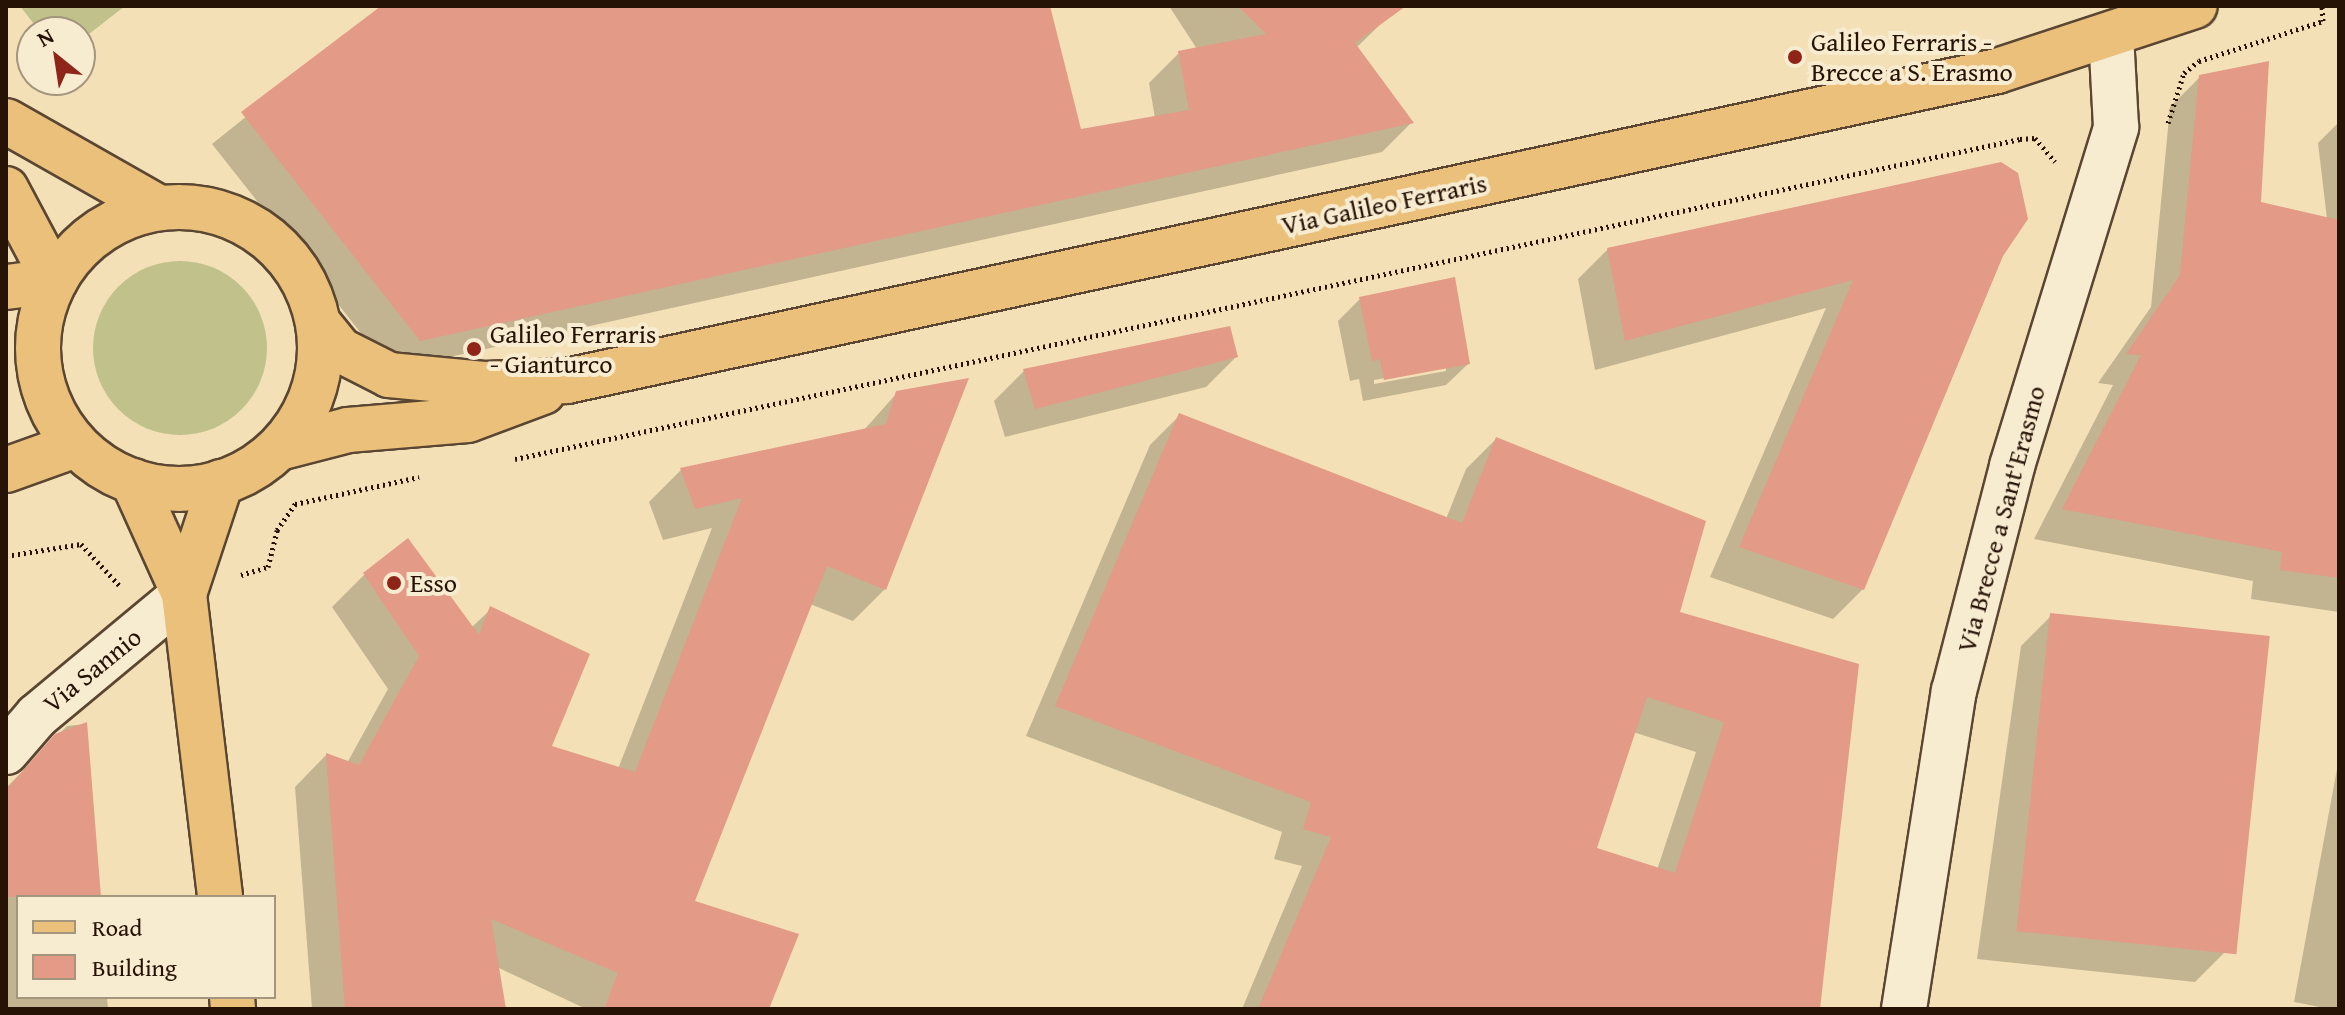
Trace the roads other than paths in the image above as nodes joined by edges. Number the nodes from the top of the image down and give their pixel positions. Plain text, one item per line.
1 (2195, 6) edge
2 (2111, 36) junction
3 (6, 121) edge
4 (6, 189) edge
5 (159, 208) junction
6 (55, 281) junction
7 (6, 287) edge
8 (319, 324) junction
9 (567, 381) junction
10 (76, 445) junction
11 (279, 448) junction
12 (6, 470) edge
13 (133, 481) junction
14 (221, 482) junction
15 (184, 594) junction
16 (6, 752) edge
17 (220, 895) edge
18 (1904, 1009) edge

1 - 2 main road, Via Galileo Ferraris
2 - 9 main road, Via Galileo Ferraris
2 - 18 street, Via Brecce a Sant'Erasmo
3 - 5 main road
4 - 6 main road
5 - 6 main road
5 - 8 main road
6 - 7 main road
6 - 10 main road
8 - 9 main road, Via Galileo Ferraris
8 - 11 main road
9 - 11 main road, Via Galileo Ferraris
10 - 12 main road
10 - 13 main road
11 - 14 main road
13 - 14 main road
13 - 15 main road
14 - 15 main road
15 - 16 street, Via Sannio
15 - 17 main road

